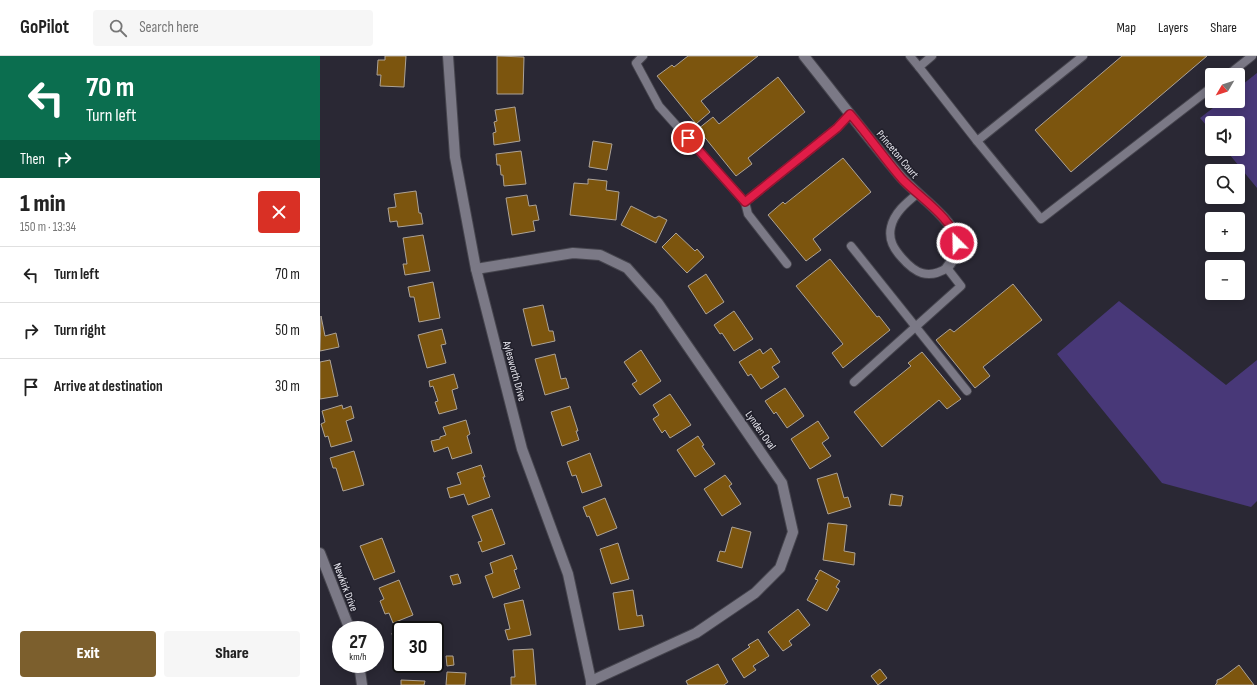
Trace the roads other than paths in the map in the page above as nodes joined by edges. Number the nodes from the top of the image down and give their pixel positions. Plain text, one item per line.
1 (448, 56) edge
2 (643, 56) edge
3 (804, 56) edge
4 (910, 56) edge
5 (932, 56) edge
6 (1083, 56) edge
7 (1252, 56) edge
8 (919, 67) junction
9 (1237, 68) edge
10 (1205, 92) edge
11 (850, 114) junction
12 (977, 141) junction
13 (917, 194) junction
14 (745, 202) junction
15 (851, 246) dead end
16 (787, 264) dead end
17 (947, 268) junction
18 (476, 269) junction
19 (916, 326) junction
20 (854, 382) dead end
21 (967, 391) dead end
22 (320, 553) edge
23 (346, 621) edge
24 (360, 673) edge
25 (591, 683) edge
26 (362, 685) edge

1 - 18 street, Aylesworth Drive
2 - 14 lane
3 - 11 street, Princeton Court
4 - 8 lane
5 - 8 lane
6 - 12 lane
7 - 9 lane
8 - 12 lane
10 - 12 lane
11 - 13 street, Princeton Court
11 - 14 lane
13 - 17 street, Princeton Court
13 - 17 lane
14 - 16 lane
15 - 19 lane
17 - 19 lane
18 - 25 street, Aylesworth Drive
18 - 25 street, Lynden Oval
19 - 20 lane
19 - 21 lane
22 - 23 street, Newkirk Drive
24 - 26 street

